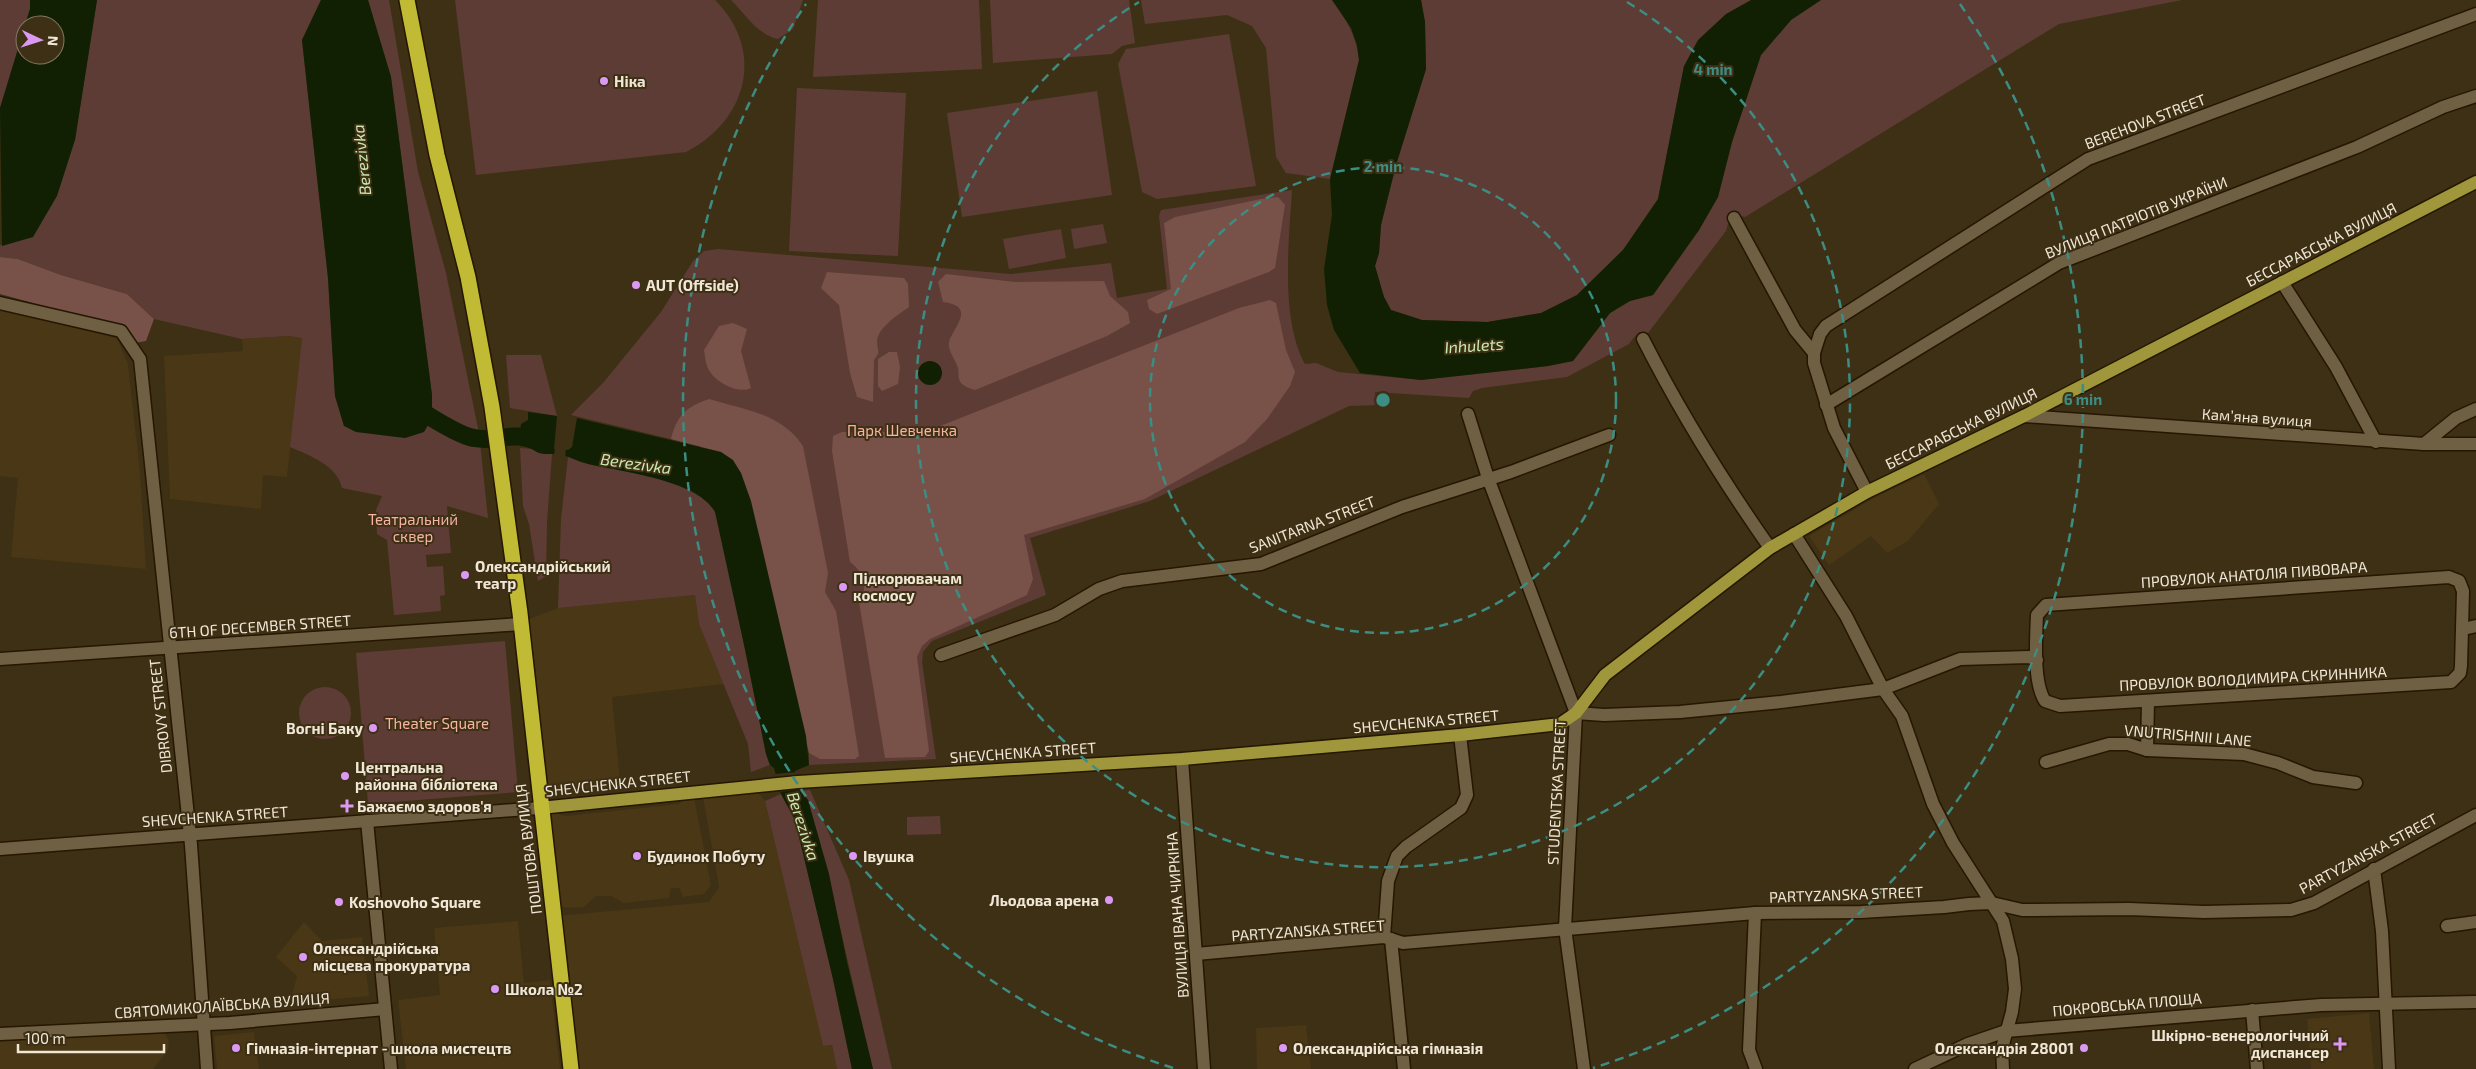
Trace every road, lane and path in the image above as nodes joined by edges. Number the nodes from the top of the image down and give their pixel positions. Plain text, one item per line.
1 (407, 0) edge
2 (2476, 14) edge
3 (2476, 96) edge
4 (2476, 182) edge
5 (1734, 218) dead end
6 (2282, 282) junction
7 (0, 303) edge
8 (1643, 339) dead end
9 (1814, 353) junction
10 (1826, 405) junction
11 (2476, 409) edge
12 (1468, 414) dead end
13 (2024, 416) junction
14 (1609, 435) dead end
15 (2376, 442) junction
16 (2424, 444) junction
17 (2476, 444) edge
18 (1488, 478) junction
19 (1867, 492) junction
20 (1794, 534) junction
21 (1770, 548) junction
22 (521, 624) junction
23 (2476, 626) edge
24 (2463, 629) junction
25 (169, 648) junction
26 (941, 655) dead end
27 (0, 659) edge
28 (2037, 660) junction
29 (1883, 689) junction
30 (2148, 701) junction
31 (1576, 713) junction
32 (1460, 735) junction
33 (2147, 750) junction
34 (1182, 758) junction
35 (2046, 762) dead end
36 (2356, 783) dead end
37 (540, 808) junction
38 (2476, 815) edge
39 (367, 821) junction
40 (190, 835) junction
41 (0, 849) edge
42 (2374, 869) junction
43 (1992, 903) junction
44 (1754, 914) junction
45 (2476, 922) edge
46 (2447, 926) dead end
47 (1565, 928) junction
48 (1388, 938) junction
49 (1196, 954) junction
50 (2476, 1002) edge
51 (2386, 1004) junction
52 (386, 1009) junction
53 (2252, 1010) junction
54 (203, 1024) junction
55 (2006, 1031) junction
56 (0, 1034) edge
57 (207, 1069) edge
58 (391, 1069) edge
59 (571, 1069) edge
60 (1204, 1069) edge
61 (1404, 1069) edge
62 (1584, 1069) edge
63 (1756, 1069) edge
64 (1915, 1069) edge
65 (2003, 1069) edge
66 (2257, 1069) edge
67 (2389, 1069) edge

1 - 22 highway, ПОШТОВА ВУЛИЦЯ
2 - 9 street, BEREHOVA STREET
3 - 10 street, ВУЛИЦЯ ПАТРІОТІВ УКРАЇНИ
4 - 6 main road, БЕССАРАБСЬКА ВУЛИЦЯ
5 - 9 street
6 - 13 main road, БЕССАРАБСЬКА ВУЛИЦЯ
6 - 15 street
7 - 25 street, DIBROVY STREET
8 - 21 street
9 - 10 street
10 - 19 street
11 - 16 street
12 - 18 street, STUDENTSKA STREET
13 - 15 street, Камʼяна вулиця
13 - 19 main road, БЕССАРАБСЬКА ВУЛИЦЯ
14 - 18 street, SANITARNA STREET
15 - 16 street, Камʼяна вулиця
16 - 17 street, Камʼяна вулиця
18 - 26 street, SANITARNA STREET
18 - 31 street, STUDENTSKA STREET
19 - 20 main road, БЕССАРАБСЬКА ВУЛИЦЯ
20 - 21 main road, БЕССАРАБСЬКА ВУЛИЦЯ
20 - 29 street
21 - 31 main road, БЕССАРАБСЬКА ВУЛИЦЯ
22 - 25 street, 6TH OF DECEMBER STREET
22 - 37 highway, ПОШТОВА ВУЛИЦЯ
23 - 24 street
24 - 28 street, ПРОВУЛОК АНАТОЛІЯ ПИВОВАРА
24 - 30 street, ПРОВУЛОК ВОЛОДИМИРА СКРИННИКА
25 - 27 street, 6TH OF DECEMBER STREET
25 - 40 street, DIBROVY STREET
28 - 29 street
28 - 30 street, ПРОВУЛОК ВОЛОДИМИРА СКРИННИКА
29 - 31 street
29 - 43 street
30 - 33 street
31 - 32 main road, SHEVCHENKA STREET
31 - 47 street, STUDENTSKA STREET
32 - 34 main road, SHEVCHENKA STREET
32 - 48 street
33 - 35 street, VNUTRISHNII LANE
33 - 36 street, VNUTRISHNII LANE
34 - 37 main road, SHEVCHENKA STREET
34 - 49 street, ВУЛИЦЯ ІВАНА ЧИРКІНА
37 - 39 street, SHEVCHENKA STREET
37 - 59 highway, ПОШТОВА ВУЛИЦЯ
38 - 42 street, PARTYZANSKA STREET
39 - 40 street, SHEVCHENKA STREET
39 - 52 street
40 - 41 street, SHEVCHENKA STREET
40 - 54 street, DIBROVY STREET
42 - 43 street, PARTYZANSKA STREET
42 - 51 street
43 - 44 street, PARTYZANSKA STREET
43 - 55 street
44 - 47 street, PARTYZANSKA STREET
44 - 63 street
45 - 46 street
47 - 48 street, PARTYZANSKA STREET
47 - 62 street, STUDENTSKA STREET
48 - 49 street, PARTYZANSKA STREET
48 - 61 street
49 - 60 street, ВУЛИЦЯ ІВАНА ЧИРКІНА
50 - 51 street, ПОКРОВСЬКА ПЛОЩА
51 - 53 street, ПОКРОВСЬКА ПЛОЩА
51 - 67 street
52 - 54 street, СВЯТОМИКОЛАЇВСЬКА ВУЛИЦЯ
52 - 58 street
53 - 55 street, ПОКРОВСЬКА ПЛОЩА
53 - 66 street
54 - 56 street, СВЯТОМИКОЛАЇВСЬКА ВУЛИЦЯ
54 - 57 street, DIBROVY STREET
55 - 64 street, ПОКРОВСЬКА ПЛОЩА
55 - 65 street

